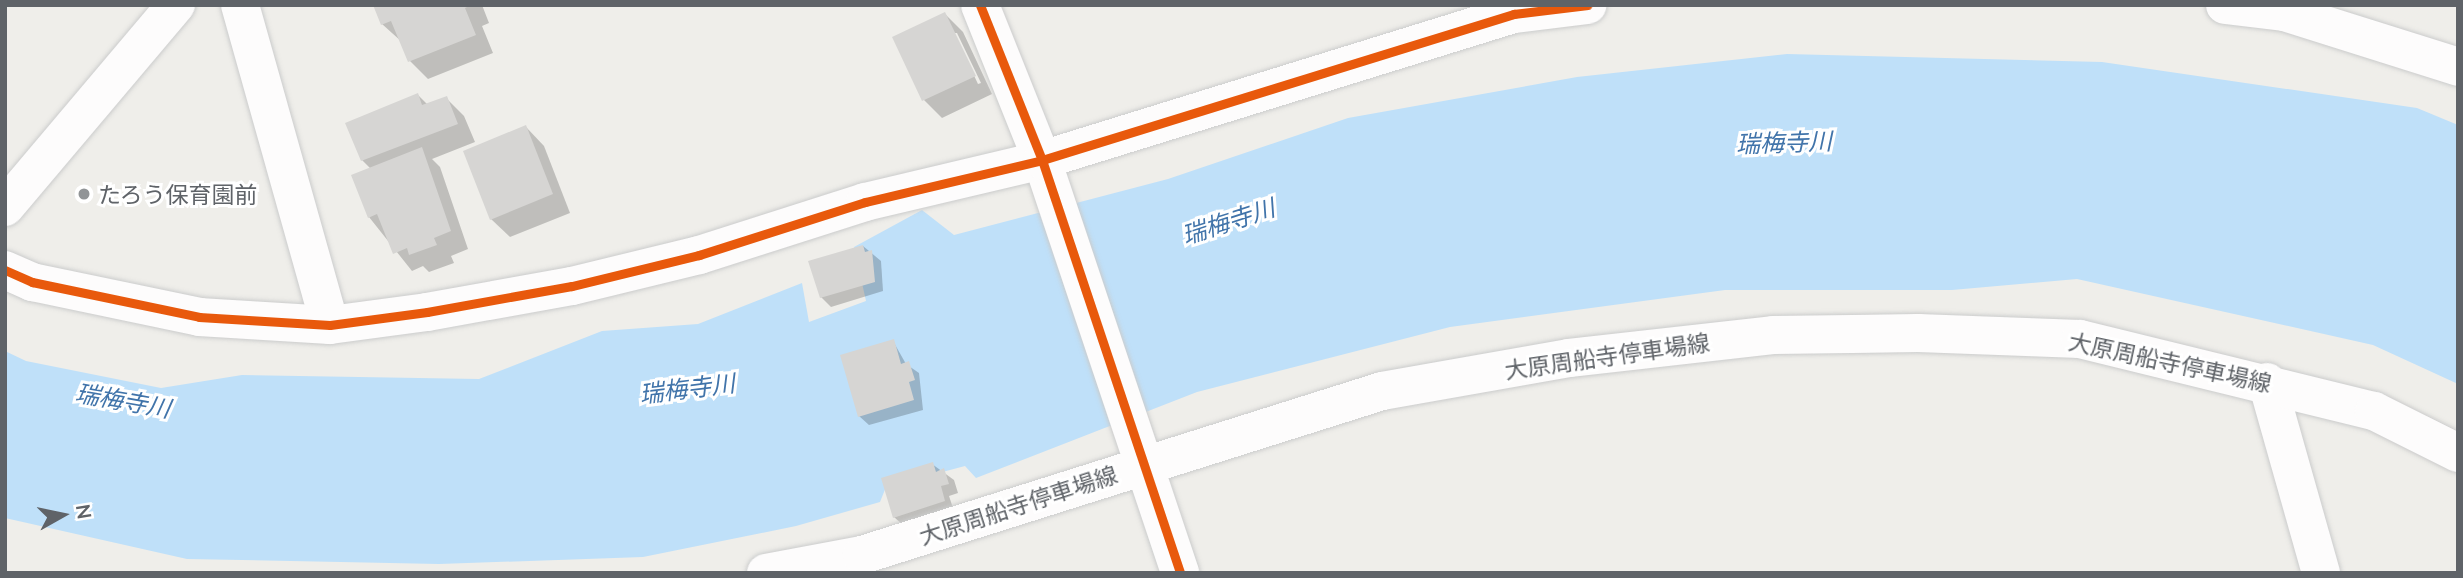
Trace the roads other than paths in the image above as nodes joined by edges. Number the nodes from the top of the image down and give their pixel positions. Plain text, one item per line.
1 (176, 5) edge
2 (240, 5) edge
3 (980, 5) edge
4 (1587, 5) edge
5 (2225, 5) edge
6 (1522, 10) edge
7 (2458, 67) edge
8 (1042, 160) junction
9 (5, 207) edge
10 (5, 270) edge
11 (330, 325) junction
12 (2267, 382) junction
13 (2458, 453) edge
14 (1144, 465) junction
15 (766, 573) edge
16 (1180, 573) edge
17 (2321, 573) edge

1 - 9 street
2 - 11 street
3 - 8 street
4 - 6 street
5 - 7 street
6 - 8 street
8 - 11 street
8 - 14 street
10 - 11 street
12 - 13 street, 大原周船寺停車場線
12 - 14 street, 大原周船寺停車場線
12 - 17 street
14 - 15 street, 大原周船寺停車場線
14 - 16 street

